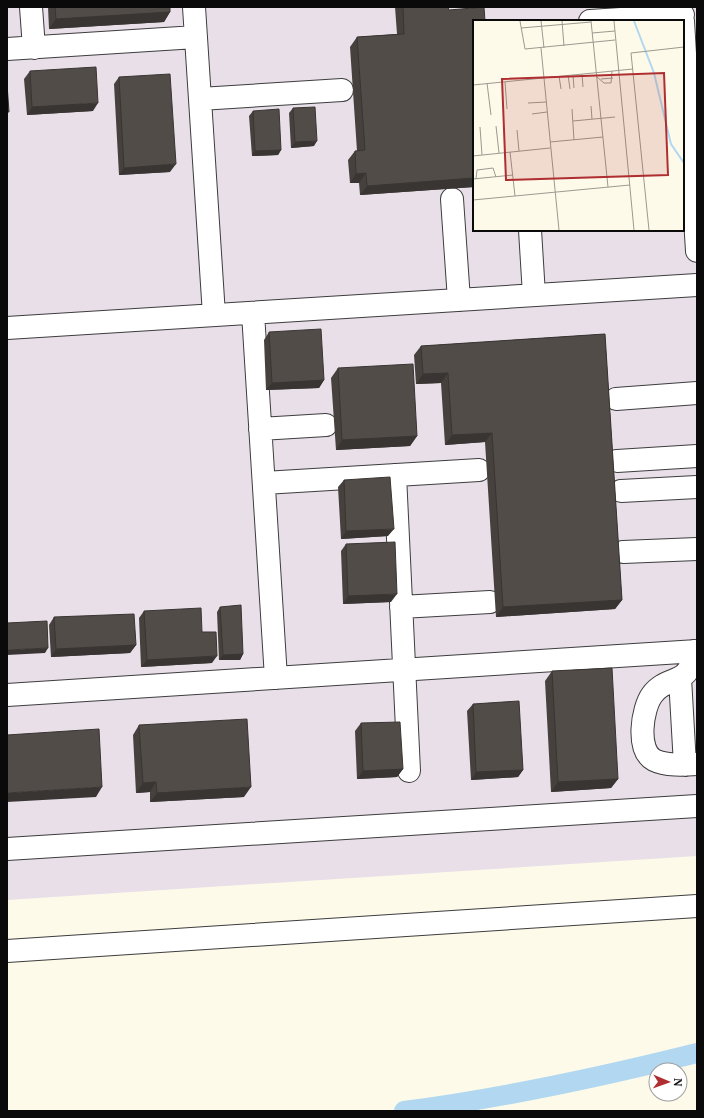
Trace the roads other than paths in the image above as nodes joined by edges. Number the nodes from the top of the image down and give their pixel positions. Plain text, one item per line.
1 (32, 7) edge
2 (194, 7) edge
3 (683, 16) edge
4 (609, 20) edge
5 (684, 33) edge
6 (196, 36) junction
7 (34, 48) junction
8 (7, 49) edge
9 (342, 90) dead end
10 (200, 99) junction
11 (452, 199) dead end
12 (530, 231) edge
13 (697, 251) edge
14 (697, 285) edge
15 (534, 295) junction
16 (459, 300) junction
17 (253, 313) junction
18 (214, 315) junction
19 (7, 328) edge
20 (697, 393) edge
21 (616, 399) dead end
22 (326, 425) dead end
23 (260, 429) junction
24 (697, 456) edge
25 (617, 461) dead end
26 (479, 470) dead end
27 (395, 475) junction
28 (264, 483) junction
29 (697, 487) edge
30 (621, 491) dead end
31 (697, 549) edge
32 (623, 552) dead end
33 (490, 602) dead end
34 (401, 607) junction
35 (695, 651) edge
36 (404, 670) junction
37 (276, 678) junction
38 (680, 678) junction
39 (7, 695) edge
40 (691, 765) edge
41 (409, 771) dead end
42 (697, 806) edge
43 (7, 849) edge
44 (697, 906) edge
45 (7, 951) edge

1 - 7 lane
2 - 6 lane
3 - 4 lane
5 - 13 lane
6 - 7 lane
6 - 10 lane
7 - 8 lane
9 - 10 lane
10 - 18 lane
11 - 16 lane
12 - 15 lane
14 - 15 lane
15 - 16 lane
16 - 17 lane
17 - 18 lane
17 - 23 lane
18 - 19 lane
20 - 21 lane
22 - 23 lane
23 - 28 lane
24 - 25 lane
26 - 27 lane
27 - 28 lane
27 - 34 lane
28 - 37 lane
29 - 30 lane
31 - 32 lane
33 - 34 lane
34 - 36 lane
35 - 36 lane
35 - 38 lane
36 - 37 lane
36 - 41 lane
37 - 39 lane
38 - 40 lane
38 - 40 lane
42 - 43 lane
44 - 45 lane

